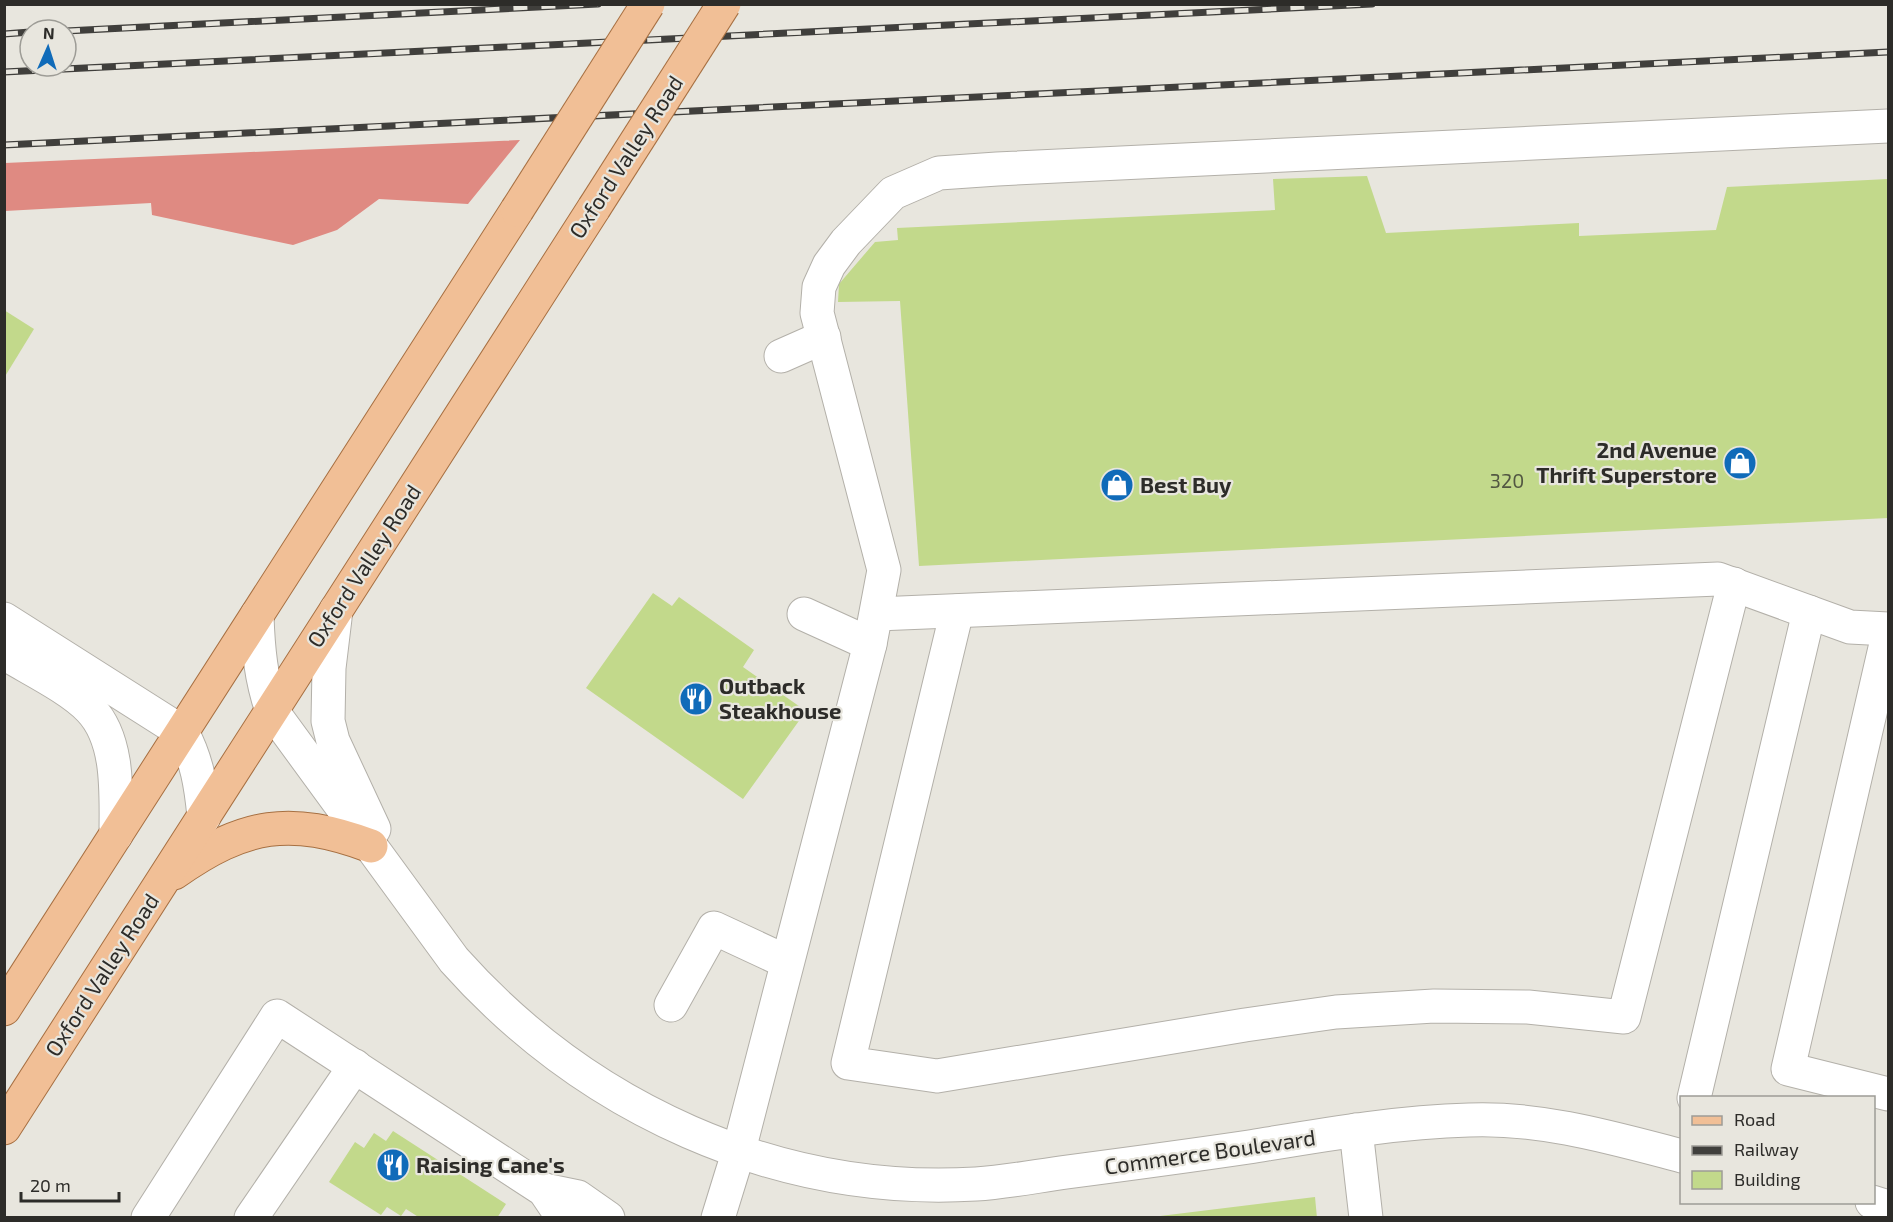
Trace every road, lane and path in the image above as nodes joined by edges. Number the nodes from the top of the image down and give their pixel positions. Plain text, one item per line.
1 (648, 4) edge
2 (724, 4) edge
3 (1888, 126) edge
4 (824, 338) junction
5 (781, 356) dead end
6 (1734, 584) junction
7 (336, 610) junction
8 (957, 611) junction
9 (1809, 612) junction
10 (804, 614) dead end
11 (256, 615) junction
12 (4, 619) edge
13 (874, 629) junction
14 (1888, 629) edge
15 (1888, 635) edge
16 (4, 653) edge
17 (272, 711) junction
18 (182, 732) junction
19 (204, 817) junction
20 (116, 835) junction
21 (371, 846) junction
22 (395, 877) junction
23 (163, 881) junction
24 (788, 962) junction
25 (671, 1005) dead end
26 (4, 1009) edge
27 (355, 1066) junction
28 (1888, 1094) edge
29 (1694, 1096) edge
30 (4, 1128) edge
31 (1356, 1130) junction
32 (739, 1150) junction
33 (1680, 1154) edge
34 (544, 1190) junction
35 (256, 1216) edge
36 (148, 1218) edge
37 (563, 1218) edge
38 (608, 1218) edge
39 (718, 1218) edge
40 (1366, 1218) edge

1 - 11 main road, bridge
2 - 7 main road, Oxford Valley Road, bridge
3 - 4 street
4 - 5 street
4 - 13 street
6 - 8 street
6 - 8 street
6 - 9 street
7 - 17 main road, Oxford Valley Road
7 - 22 street, Commerce Boulevard
8 - 13 street
9 - 14 street
9 - 29 street
10 - 13 street
11 - 17 street, Commerce Boulevard
11 - 18 main road
12 - 18 street
13 - 24 street
15 - 28 street
16 - 20 street
17 - 19 main road, Oxford Valley Road
17 - 21 street, Commerce Boulevard
18 - 19 street
18 - 20 main road
19 - 23 main road, Oxford Valley Road
20 - 26 main road
21 - 22 street, Commerce Boulevard
21 - 23 main road
22 - 32 street, Commerce Boulevard
23 - 30 main road, Oxford Valley Road
24 - 25 street
24 - 32 street
27 - 34 street
27 - 35 street
27 - 36 street
31 - 32 street, Commerce Boulevard
31 - 33 street, Commerce Boulevard
31 - 40 street
32 - 39 street
34 - 37 street
34 - 38 street

